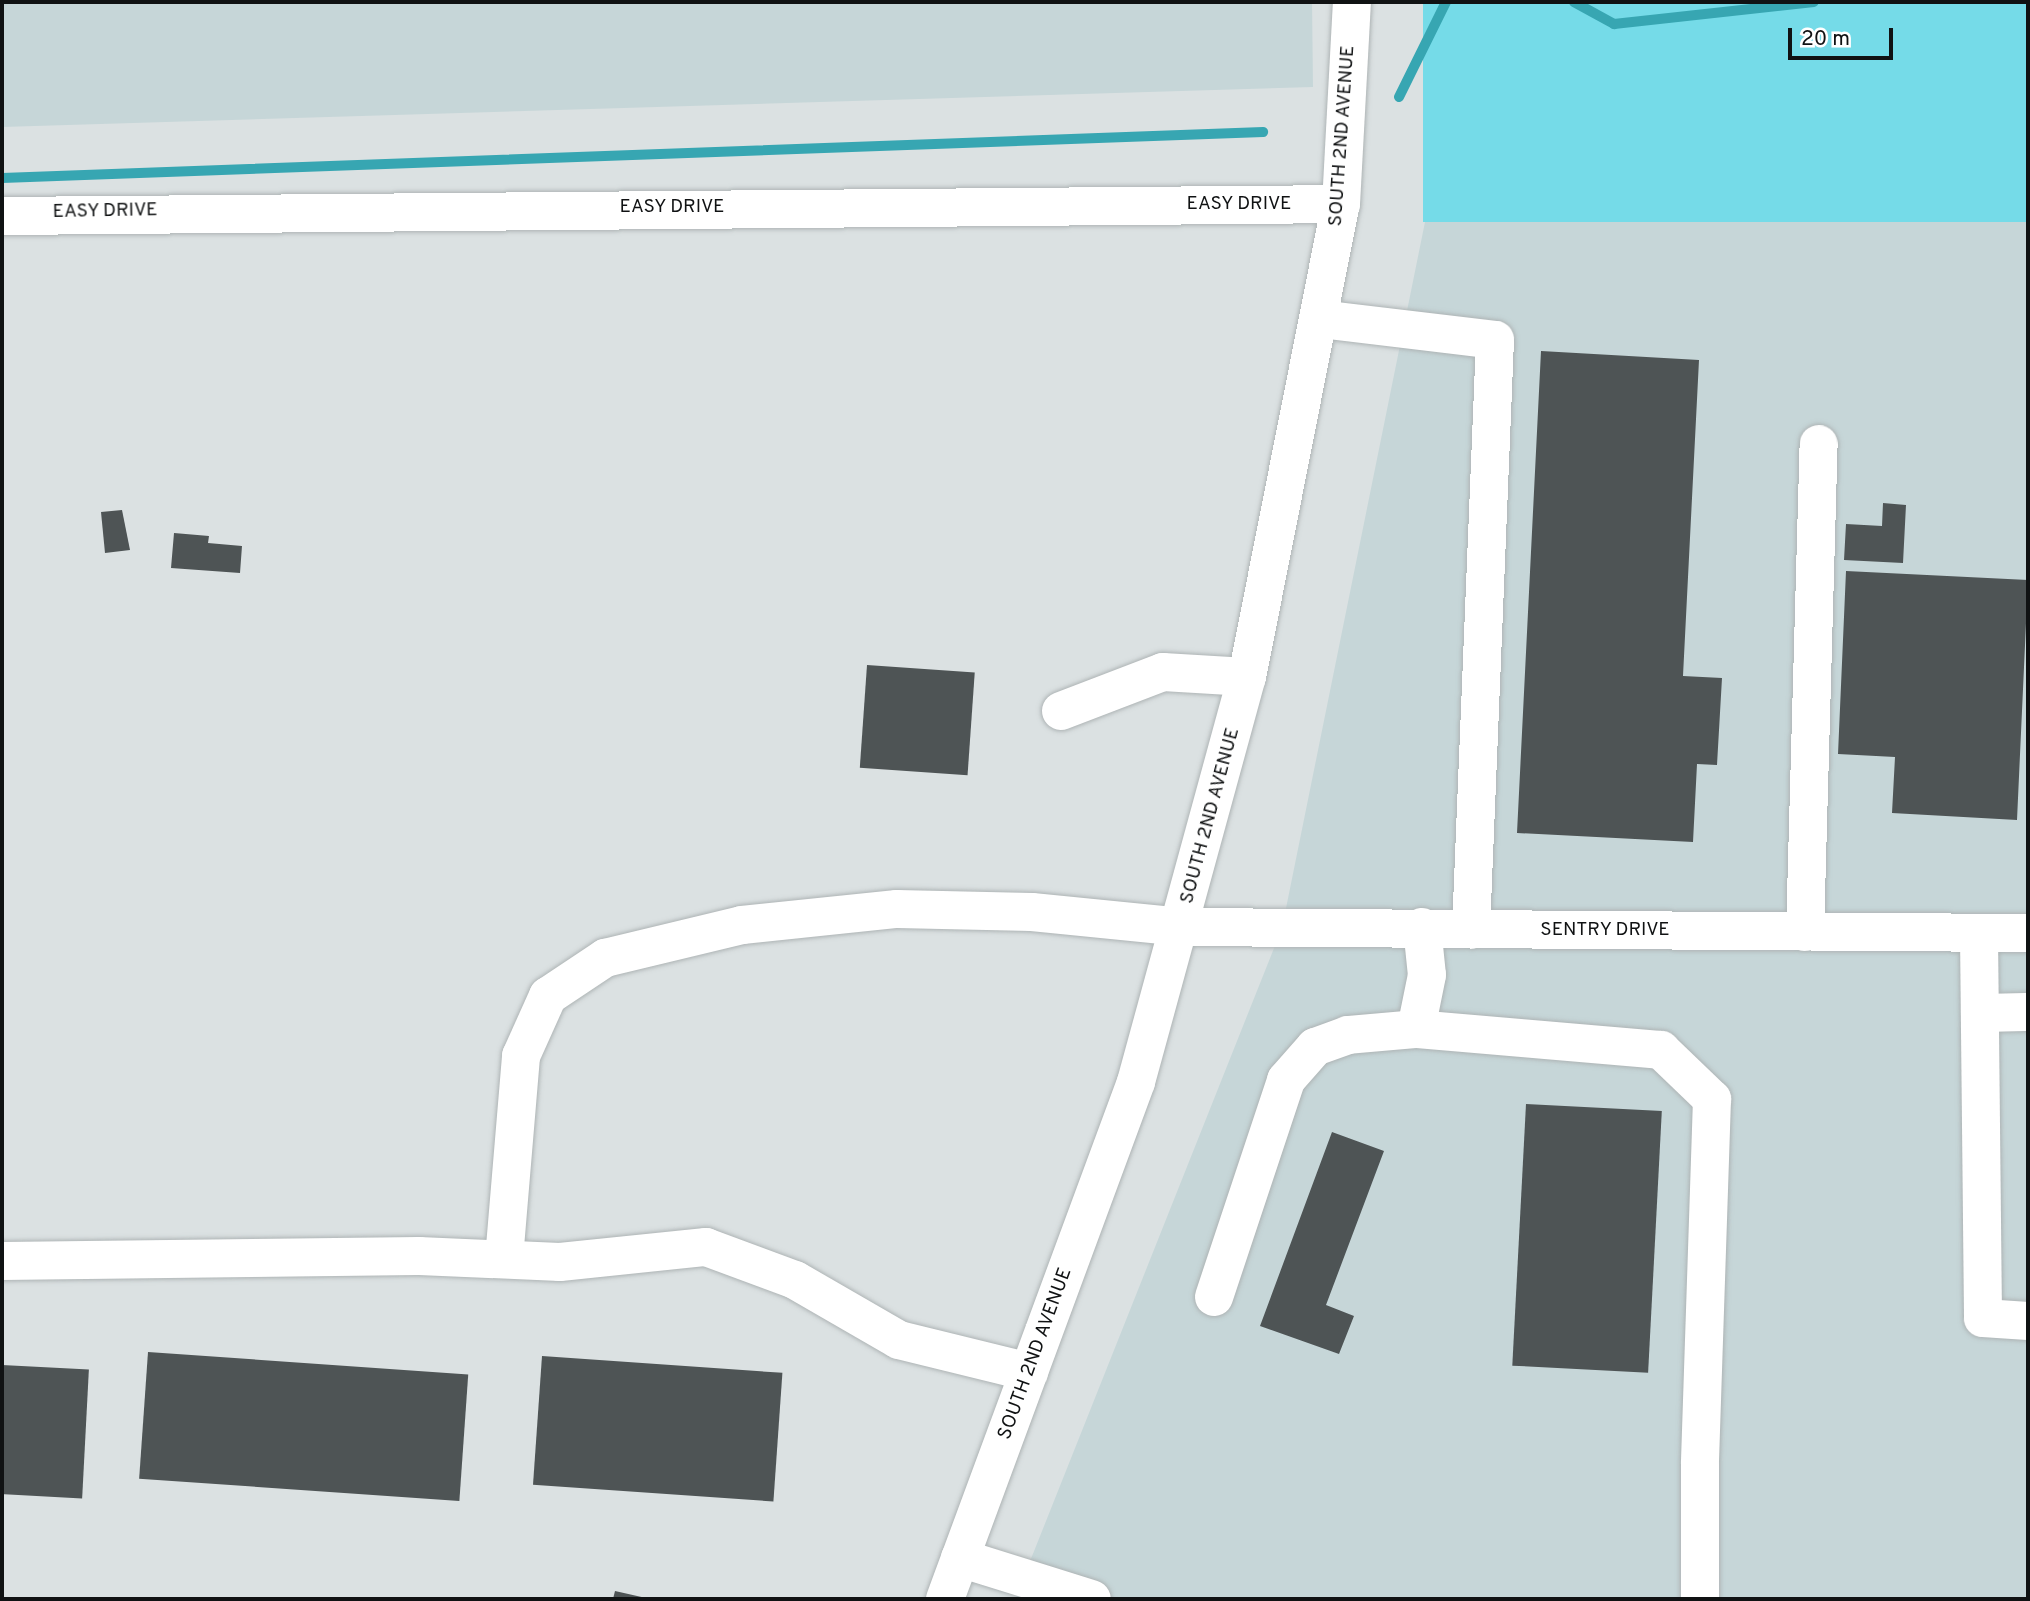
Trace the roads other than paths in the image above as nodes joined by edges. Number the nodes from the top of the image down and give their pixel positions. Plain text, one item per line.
1 (1352, 2) edge
2 (1342, 204) junction
3 (2, 216) edge
4 (1320, 319) junction
5 (1819, 444) dead end
6 (1247, 677) junction
7 (1061, 711) dead end
8 (1422, 927) junction
9 (1182, 928) junction
10 (1471, 930) junction
11 (1805, 932) junction
12 (2028, 933) edge
13 (1979, 934) junction
14 (2028, 1012) edge
15 (1980, 1013) junction
16 (1416, 1029) junction
17 (504, 1259) junction
18 (2, 1261) edge
19 (1214, 1297) dead end
20 (2028, 1321) edge
21 (1029, 1372) junction
22 (960, 1558) junction
23 (1081, 1596) edge
24 (945, 1599) edge
25 (1700, 1599) edge

1 - 2 street, SOUTH 2ND AVENUE
2 - 3 street, EASY DRIVE
2 - 4 street, SOUTH 2ND AVENUE
4 - 6 street, SOUTH 2ND AVENUE
4 - 10 street
5 - 11 street
6 - 7 street
6 - 9 street, SOUTH 2ND AVENUE
8 - 9 street, SENTRY DRIVE
8 - 10 street, SENTRY DRIVE
8 - 16 street
9 - 17 street, SENTRY DRIVE
9 - 21 street, SOUTH 2ND AVENUE
10 - 11 street, SENTRY DRIVE
11 - 13 street, SENTRY DRIVE
12 - 13 street, SENTRY DRIVE
13 - 15 street
14 - 15 street
15 - 20 street
16 - 19 street
16 - 25 street
17 - 18 street
17 - 21 street
21 - 22 street, SOUTH 2ND AVENUE
22 - 23 street
22 - 24 street, SOUTH 2ND AVENUE

